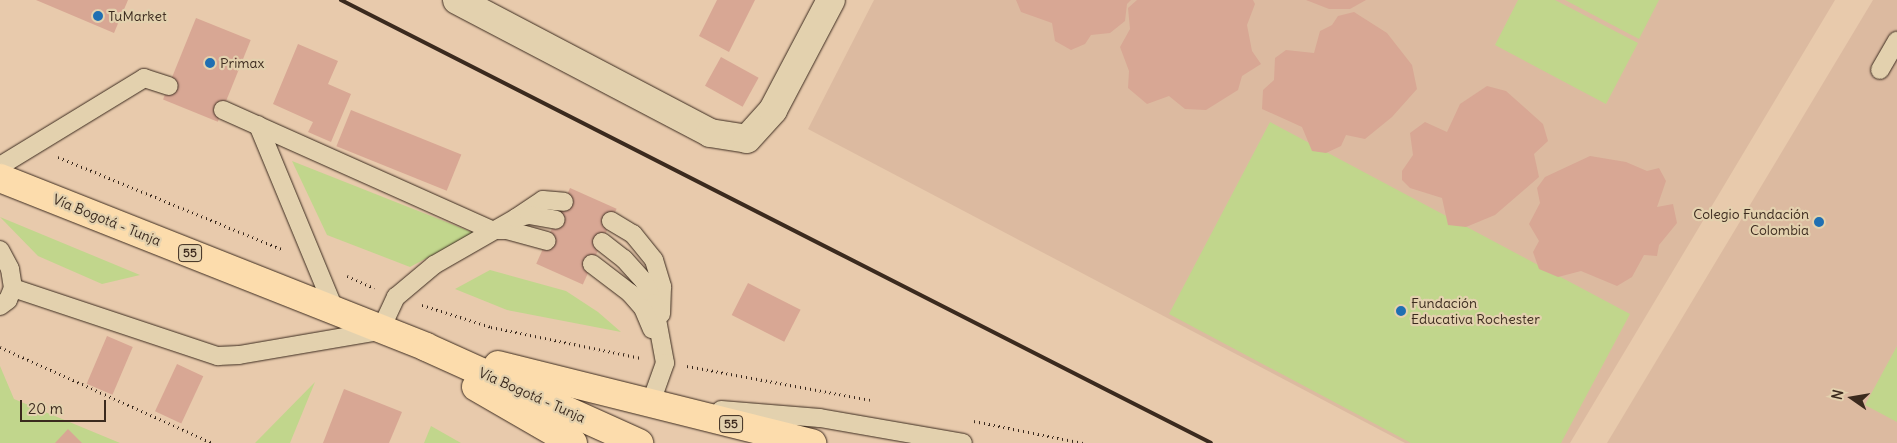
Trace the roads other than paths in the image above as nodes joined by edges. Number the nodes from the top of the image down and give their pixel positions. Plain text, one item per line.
1 (456, 0) edge
2 (831, 0) edge
3 (1897, 41) edge
4 (1880, 70) dead end
5 (169, 86) dead end
6 (223, 110) dead end
7 (258, 125) junction
8 (0, 166) edge
9 (0, 178) edge
10 (564, 202) dead end
11 (516, 218) junction
12 (556, 220) dead end
13 (611, 221) dead end
14 (491, 230) junction
15 (547, 241) dead end
16 (602, 242) dead end
17 (0, 250) edge
18 (592, 264) dead end
19 (13, 288) junction
20 (0, 306) edge
21 (335, 311) junction
22 (380, 331) junction
23 (660, 344) junction
24 (426, 347) junction
25 (650, 405) junction
26 (959, 442) edge
27 (573, 443) edge
28 (639, 443) edge
29 (745, 443) edge
30 (812, 443) edge

1 - 2 street
3 - 4 lane
5 - 8 lane
6 - 7 lane
7 - 14 lane
7 - 21 lane
9 - 21 highway, Vía Bogotá - Tunja / 55
10 - 11 lane
11 - 12 lane
11 - 14 lane
13 - 23 lane
14 - 15 lane
14 - 22 lane
16 - 23 lane
17 - 19 lane
18 - 23 lane
19 - 20 lane
19 - 22 lane
21 - 22 highway, Vía Bogotá - Tunja / 55
22 - 24 highway, Vía Bogotá - Tunja / 55
22 - 27 highway, Vía Bogotá - Tunja / 55
23 - 25 lane
24 - 25 highway, Vía Bogotá - Tunja / 55
24 - 28 highway, Vía Bogotá - Tunja / 55
25 - 26 lane
25 - 29 highway, Vía Bogotá - Tunja / 55
25 - 30 highway, Vía Bogotá - Tunja / 55

